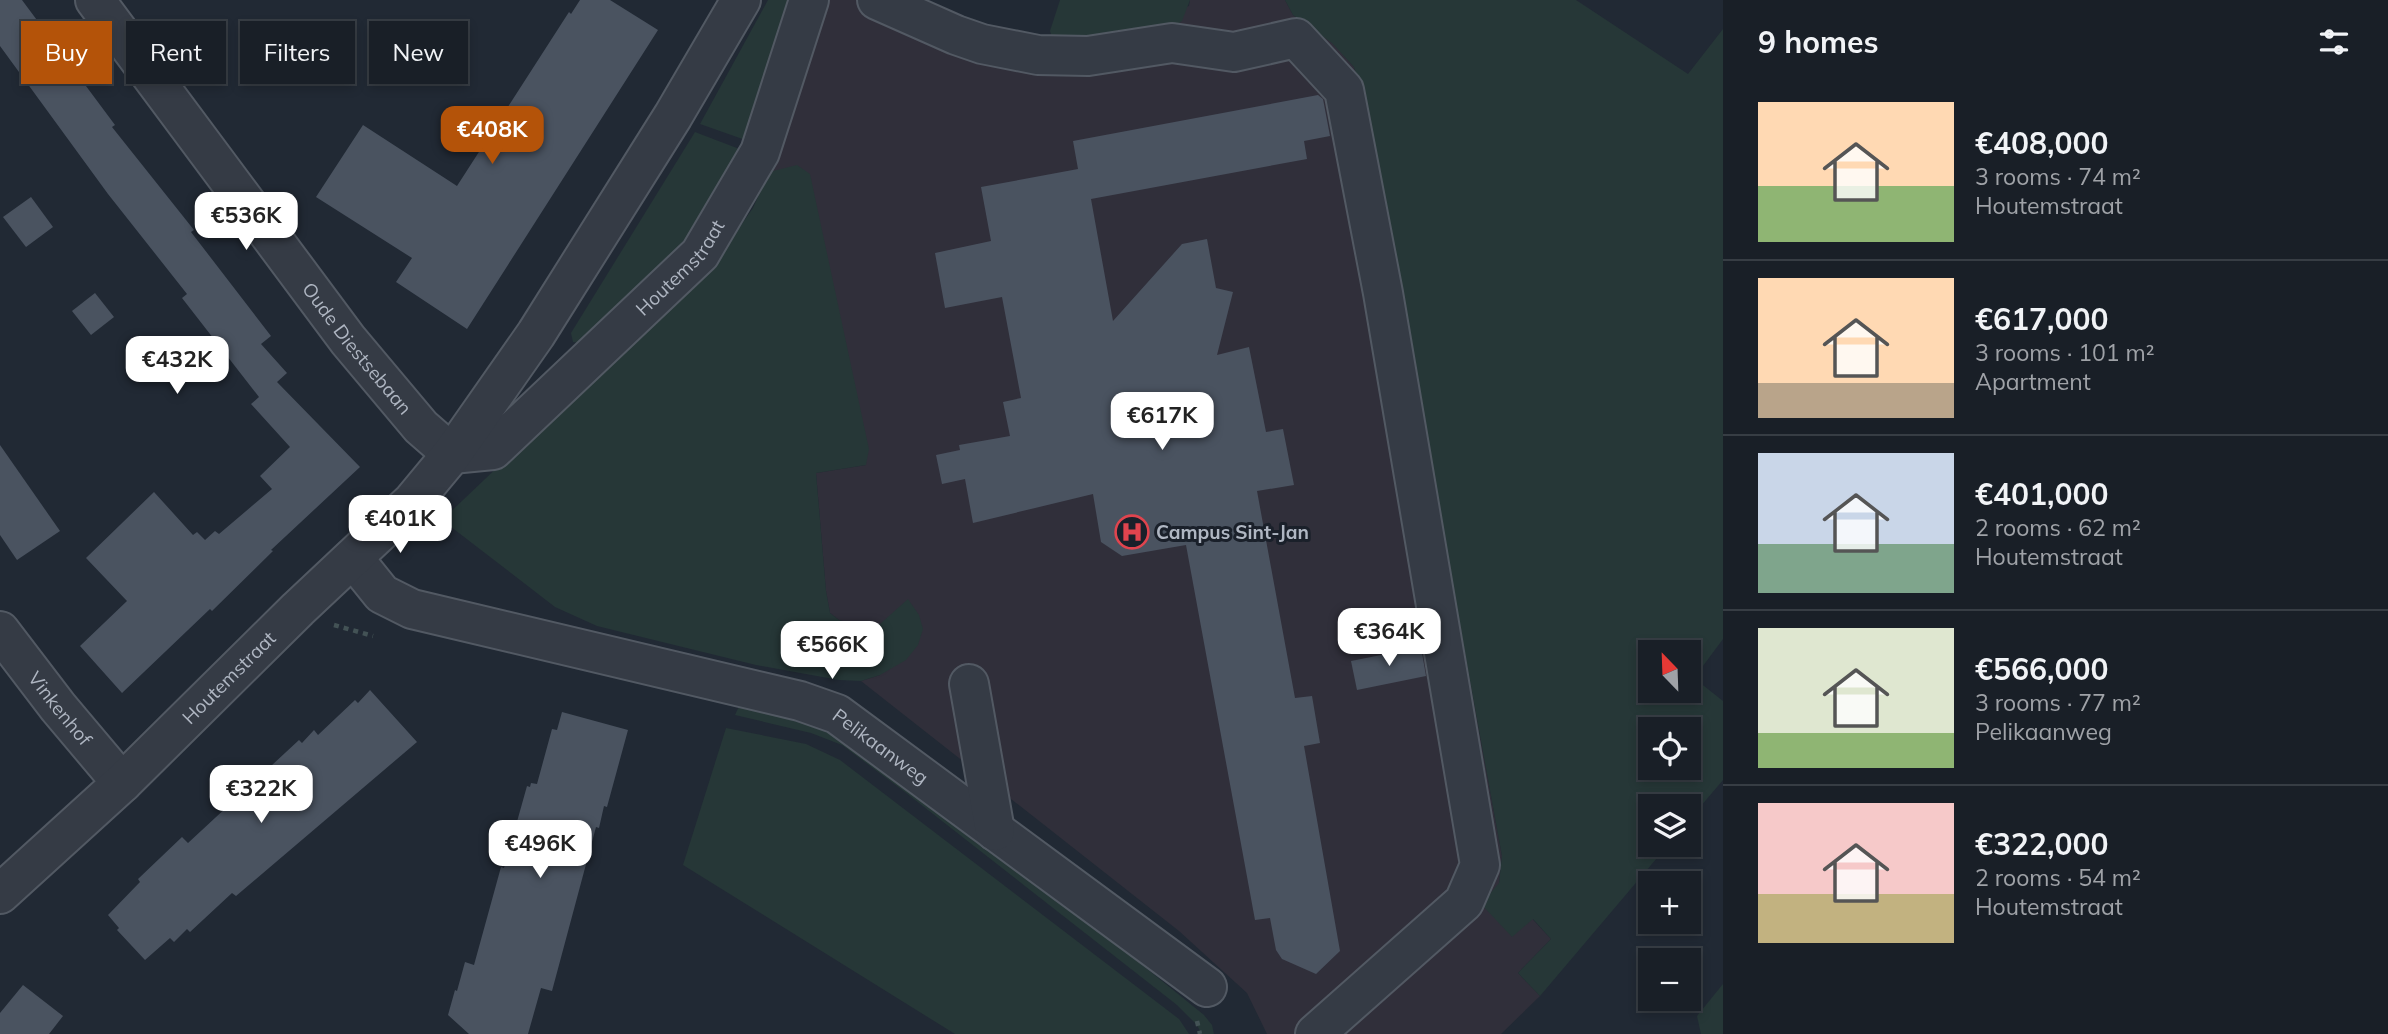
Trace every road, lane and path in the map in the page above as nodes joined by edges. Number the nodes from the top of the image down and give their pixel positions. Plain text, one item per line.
1 (94, 0) edge
2 (741, 0) edge
3 (809, 0) edge
4 (877, 0) edge
5 (536, 334) junction
6 (576, 371) junction
7 (452, 454) junction
8 (353, 558) junction
9 (0, 631) edge
10 (969, 684) dead end
11 (121, 783) junction
12 (995, 831) junction
13 (0, 894) edge
14 (1207, 987) dead end
15 (1315, 1034) edge

1 - 7 street, Oude Diestsebaan
2 - 5 street, Houtemstraat
3 - 6 street, Houtemstraat
4 - 15 street
5 - 6 street
5 - 7 street, Houtemstraat
6 - 7 street, Houtemstraat
7 - 8 street, Houtemstraat
8 - 11 street, Houtemstraat
8 - 12 street, Pelikaanweg
9 - 11 street, Vinkenhof
10 - 12 street
11 - 13 street, Houtemstraat
12 - 14 street, Pelikaanweg

